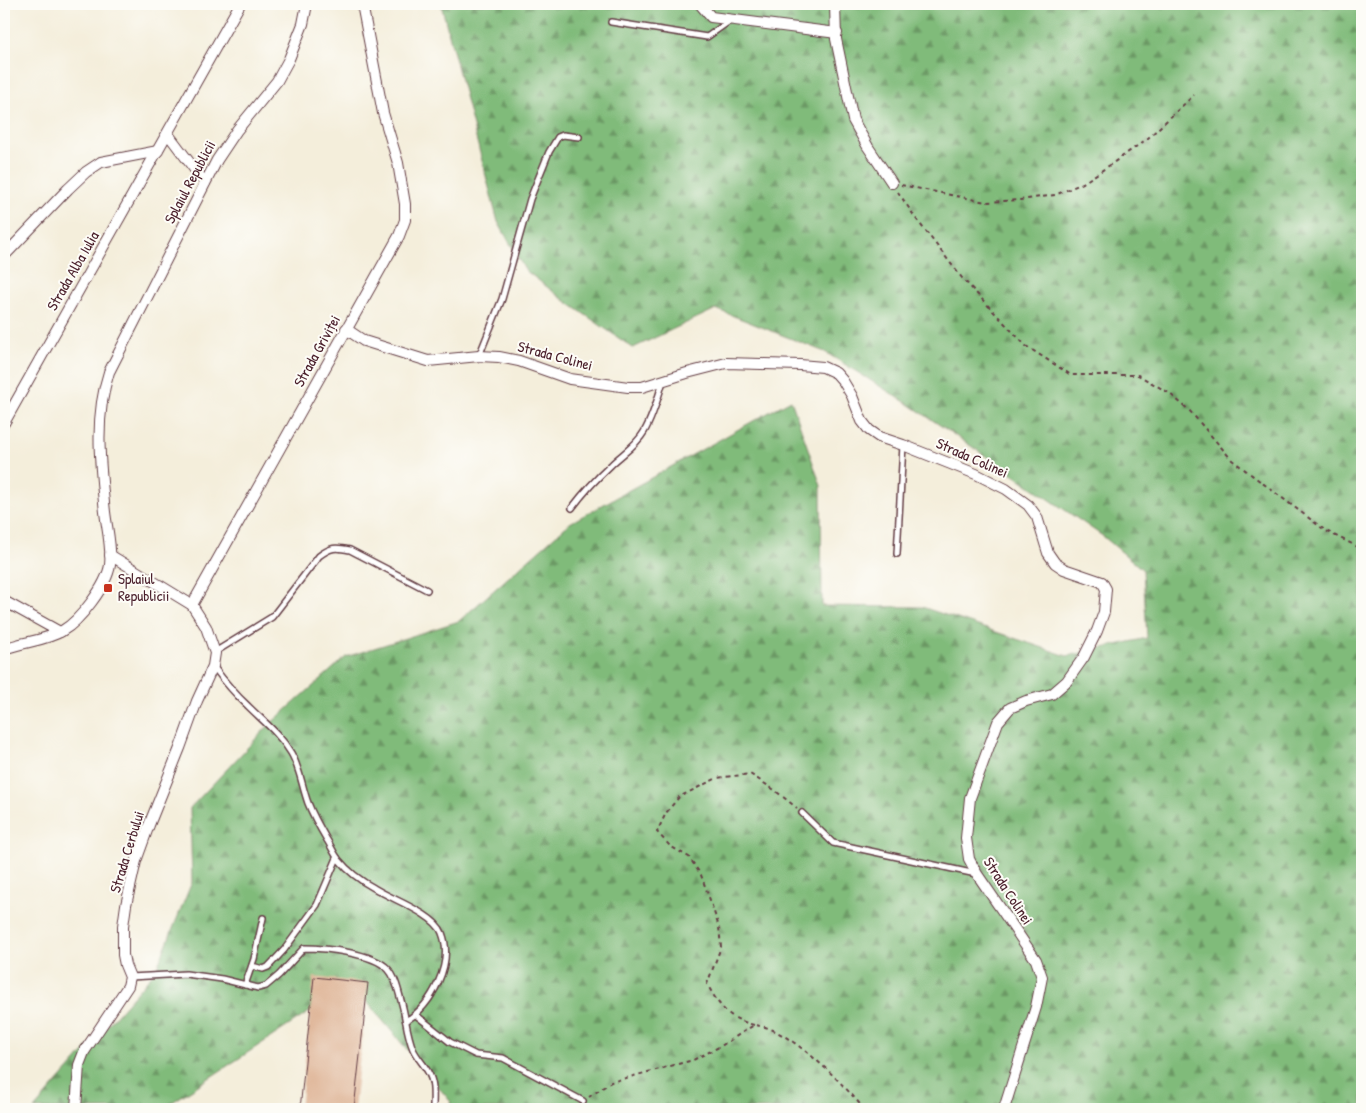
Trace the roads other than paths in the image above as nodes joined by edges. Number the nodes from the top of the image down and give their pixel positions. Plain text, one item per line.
1 (240, 4) edge
2 (307, 4) edge
3 (362, 4) edge
4 (700, 4) edge
5 (835, 4) edge
6 (732, 20) junction
7 (612, 22) dead end
8 (836, 33) junction
9 (168, 134) junction
10 (579, 137) dead end
11 (158, 151) junction
12 (205, 183) junction
13 (892, 183) road end
14 (4, 256) edge
15 (346, 329) junction
16 (479, 356) junction
17 (663, 380) junction
18 (4, 423) edge
19 (903, 445) junction
20 (572, 508) dead end
21 (897, 554) dead end
22 (110, 555) junction
23 (427, 590) dead end
24 (4, 601) edge
25 (192, 604) junction
26 (60, 632) junction
27 (4, 649) edge
28 (215, 653) junction
29 (213, 666) junction
30 (802, 813) road end
31 (337, 858) junction
32 (977, 874) junction
33 (263, 918) dead end
34 (252, 966) junction
35 (130, 977) junction
36 (246, 984) junction
37 (416, 1015) junction
38 (406, 1021) junction
39 (583, 1101) road end
40 (76, 1109) edge
41 (433, 1109) edge
42 (1004, 1109) edge

1 - 9 street, Strada Alba Iulia
2 - 12 street, Splaiul Republicii
3 - 15 street, Strada Griviței
4 - 6 street
5 - 8 street
6 - 7 lane
6 - 8 street
8 - 13 street
9 - 11 street, Strada Alba Iulia
9 - 12 street
10 - 16 lane
11 - 14 street
11 - 18 street, Strada Alba Iulia
12 - 22 street, Splaiul Republicii
15 - 16 street, Strada Colinei
15 - 25 street, Strada Griviței
16 - 17 street, Strada Colinei
17 - 19 street, Strada Colinei
17 - 20 lane
19 - 21 lane
19 - 32 street, Strada Colinei
22 - 25 street
22 - 26 street, Splaiul Republicii
23 - 28 lane
24 - 26 street
25 - 28 street, Strada Cerbului
26 - 27 street, Splaiul Republicii
28 - 29 street, Strada Cerbului
29 - 31 lane
29 - 35 street, Strada Cerbului
30 - 32 lane
31 - 34 lane
31 - 37 lane
32 - 42 street, Strada Colinei
33 - 34 lane
34 - 36 lane
35 - 36 lane
35 - 40 street
36 - 38 lane
37 - 38 lane
37 - 39 lane
38 - 41 lane

